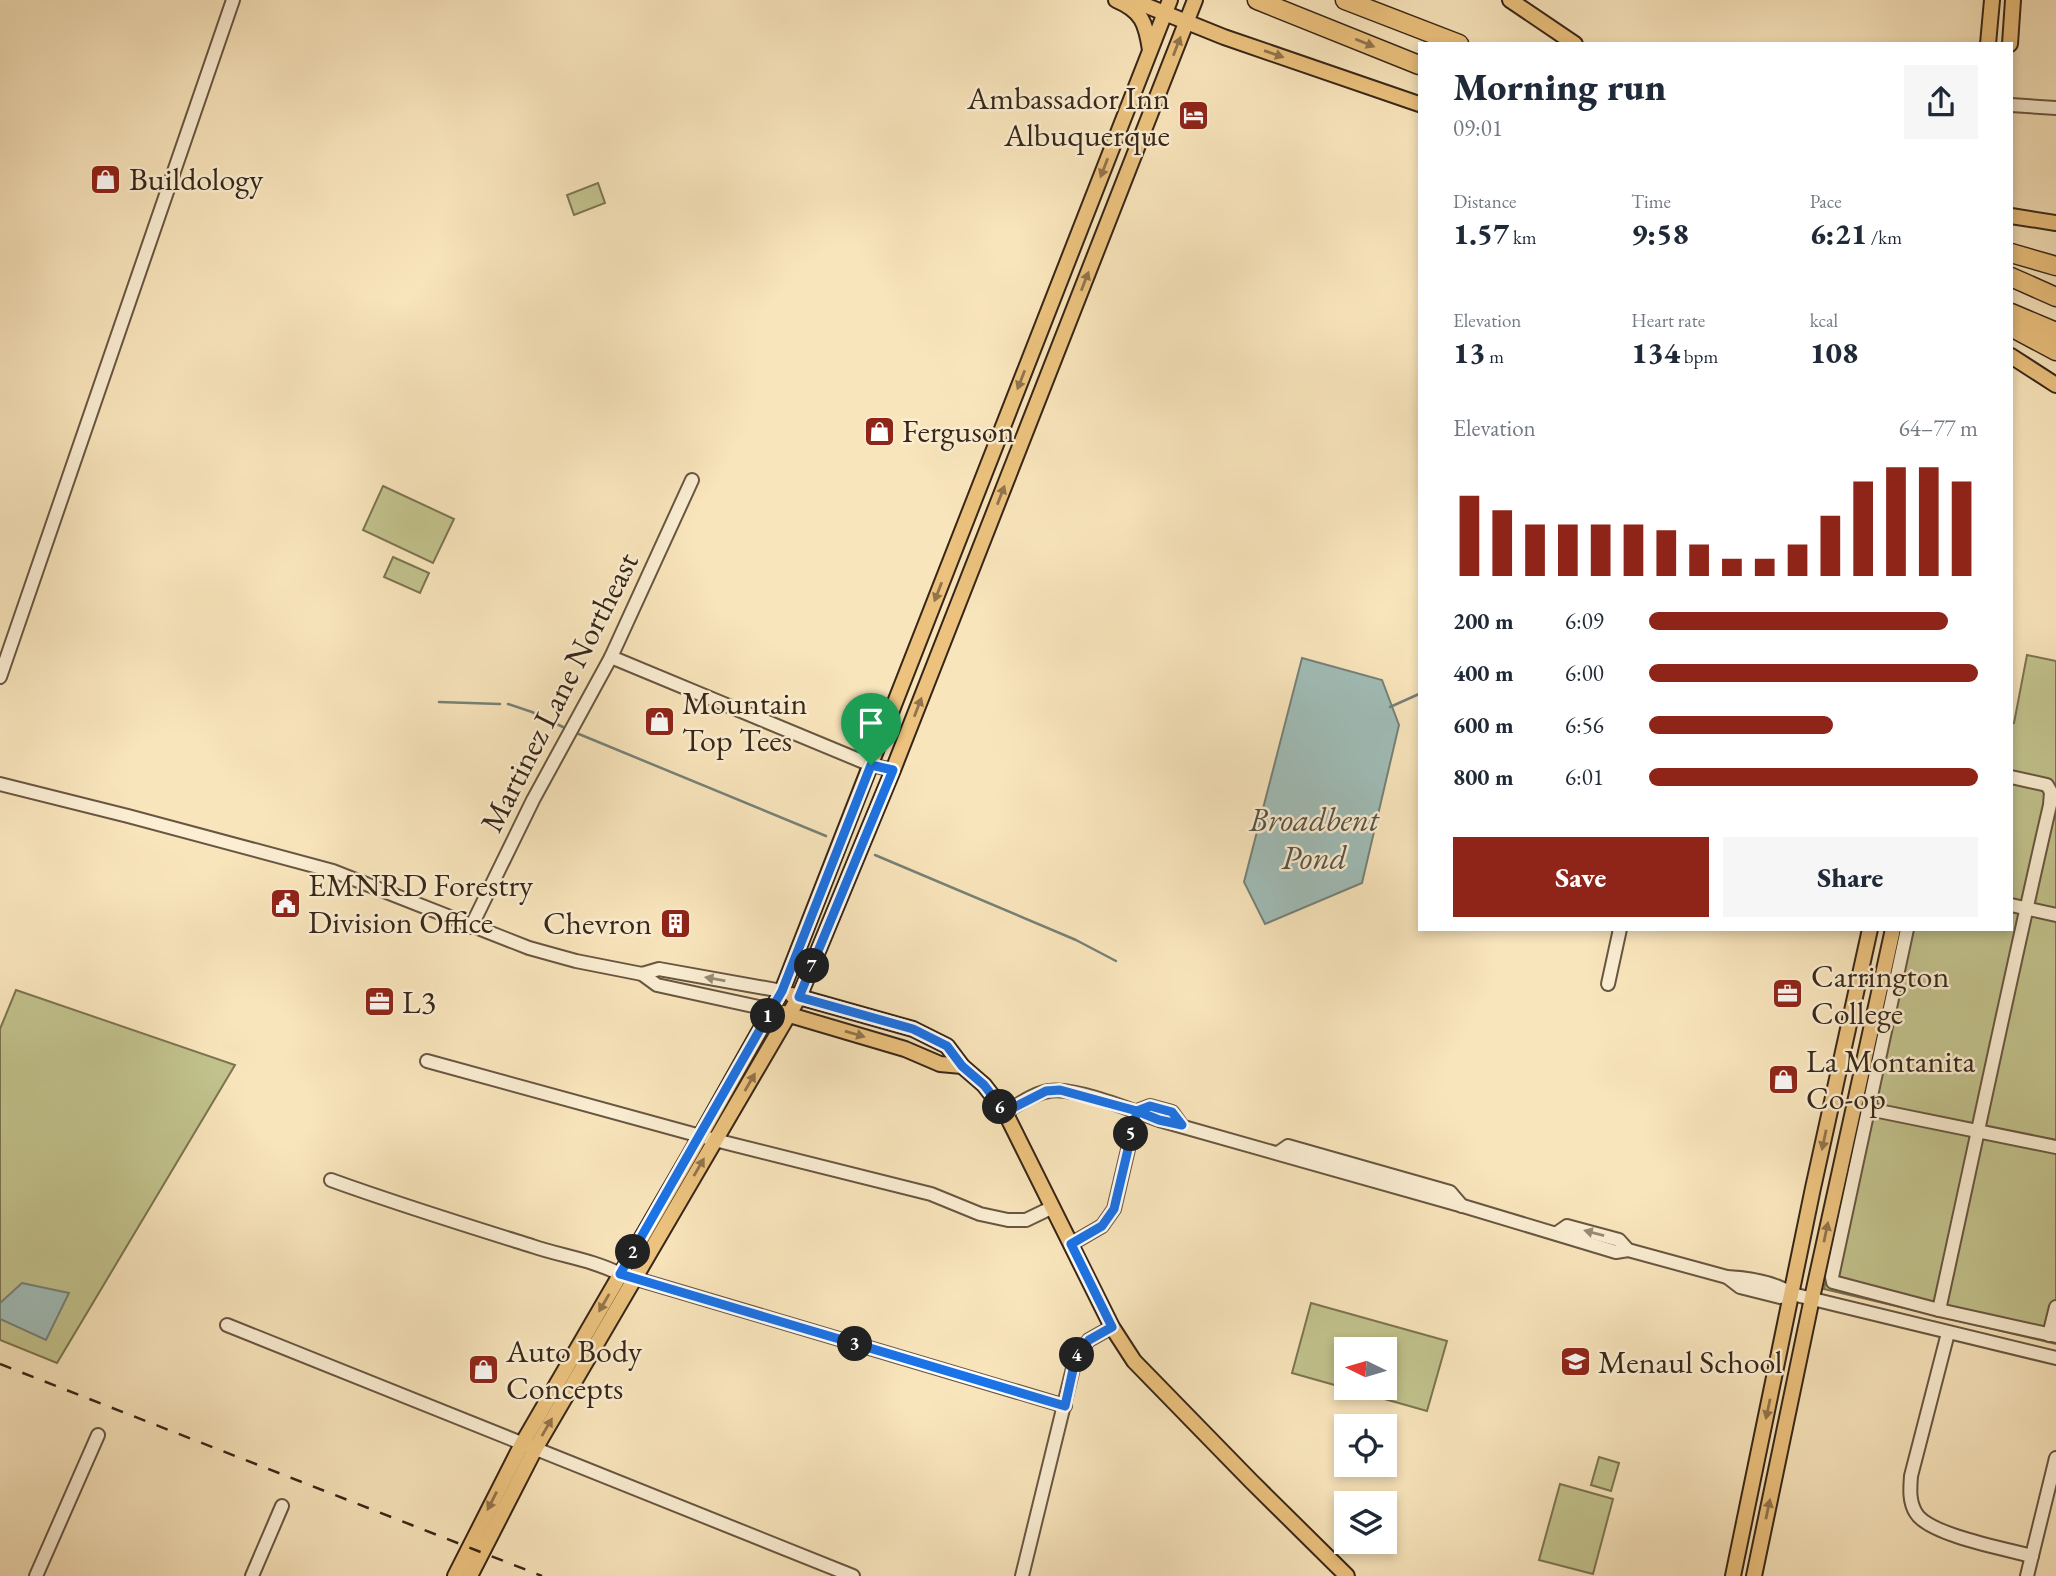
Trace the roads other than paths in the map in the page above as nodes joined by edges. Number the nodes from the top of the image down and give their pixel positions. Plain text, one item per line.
1 (233, 0) edge
2 (1116, 0) edge
3 (1132, 0) edge
4 (1195, 0) edge
5 (1256, 0) edge
6 (1345, 0) edge
7 (1510, 0) edge
8 (1992, 0) edge
9 (2013, 0) edge
10 (1168, 7) edge
11 (1186, 23) junction
12 (1454, 42) edge
13 (1572, 42) edge
14 (1988, 42) edge
15 (2010, 42) edge
16 (1150, 52) junction
17 (1418, 65) edge
18 (1418, 104) edge
19 (2013, 105) edge
20 (2056, 108) edge
21 (2013, 216) edge
22 (2056, 223) edge
23 (2016, 255) edge
24 (2056, 266) edge
25 (2016, 279) edge
26 (2056, 297) edge
27 (2014, 321) edge
28 (2056, 332) edge
29 (2056, 351) edge
30 (2013, 357) edge
31 (2056, 385) edge
32 (692, 480) dead end
33 (611, 657) junction
34 (0, 677) edge
35 (871, 765) junction
36 (893, 770) junction
37 (2013, 777) edge
38 (0, 784) edge
39 (2013, 906) edge
40 (2026, 909) junction
41 (2056, 915) edge
42 (471, 927) junction
43 (1870, 931) edge
44 (1893, 931) edge
45 (1907, 931) edge
46 (1619, 932) edge
47 (642, 974) junction
48 (1608, 984) dead end
49 (782, 991) junction
50 (799, 997) junction
51 (772, 1010) junction
52 (789, 1015) junction
53 (427, 1061) dead end
54 (962, 1066) junction
55 (1869, 1109) junction
56 (1137, 1111) junction
57 (1005, 1112) junction
58 (1979, 1131) junction
59 (700, 1136) junction
60 (715, 1140) junction
61 (2056, 1147) edge
62 (331, 1180) dead end
63 (1053, 1207) junction
64 (1071, 1244) junction
65 (627, 1276) junction
66 (1792, 1294) junction
67 (1812, 1298) junction
68 (2056, 1307) edge
69 (1939, 1310) junction
70 (226, 1325) dead end
71 (1112, 1327) junction
72 (1948, 1333) junction
73 (2053, 1336) edge
74 (2056, 1358) edge
75 (1065, 1406) junction
76 (98, 1435) dead end
77 (529, 1446) junction
78 (2056, 1458) edge
79 (282, 1506) dead end
80 (475, 1550) junction
81 (1739, 1551) junction
82 (1758, 1555) junction
83 (2032, 1556) junction
84 (36, 1576) edge
85 (251, 1576) edge
86 (455, 1576) edge
87 (470, 1576) edge
88 (853, 1576) edge
89 (1022, 1576) edge
90 (1347, 1576) edge
91 (1733, 1576) edge
92 (1754, 1576) edge
93 (2027, 1576) edge

1 - 34 street
2 - 16 main road
3 - 10 main road
4 - 11 main road
5 -> 17 highway
6 - 12 highway
7 - 13 main road
8 - 14 main road
9 - 15 main road
10 - 11 main road
10 - 16 main road
11 -> 18 main road
36 -> 11 main road
16 -> 35 main road
19 - 20 street
21 - 22 main road
23 - 24 highway
25 - 26 highway
27 - 28 highway
27 - 29 highway
30 - 31 main road
32 - 33 street, Martinez Lane Northeast
33 - 35 street
33 - 42 street, Martinez Lane Northeast
35 - 36 street
35 - 49 main road
36 - 50 main road
37 - 40 street
38 - 42 street
39 - 40 street
40 - 41 street
40 - 58 street
42 - 47 street
43 -> 66 main road
67 -> 44 main road
45 - 55 street
46 - 48 street
49 -> 47 street
47 - 51 street
49 - 50 main road
49 - 51 main road
50 - 52 main road
50 - 54 main road
51 - 52 main road
51 - 59 main road
52 -> 54 main road
60 -> 52 main road
53 - 59 street
54 - 57 main road
55 - 58 street
55 - 69 street
56 - 57 street
56 - 64 street
56 - 66 street
57 - 63 main road
58 - 61 street
58 - 69 street
59 - 60 street
59 - 65 main road
60 - 63 street
65 -> 60 main road
62 - 65 street
63 - 64 main road
64 - 71 main road
65 - 75 street
65 - 77 main road
66 - 67 street
66 -> 81 main road
67 - 72 street
82 -> 67 main road
68 - 73 street
69 - 73 street
70 - 77 street
71 - 75 street
71 - 90 main road
72 - 74 street
72 - 83 street
75 - 89 street
76 - 84 street
77 - 80 main road
77 - 88 street
78 - 83 street
79 - 85 street
80 - 86 main road
80 - 87 main road
81 - 82 main road
81 - 91 main road
82 - 92 main road
83 - 93 street

